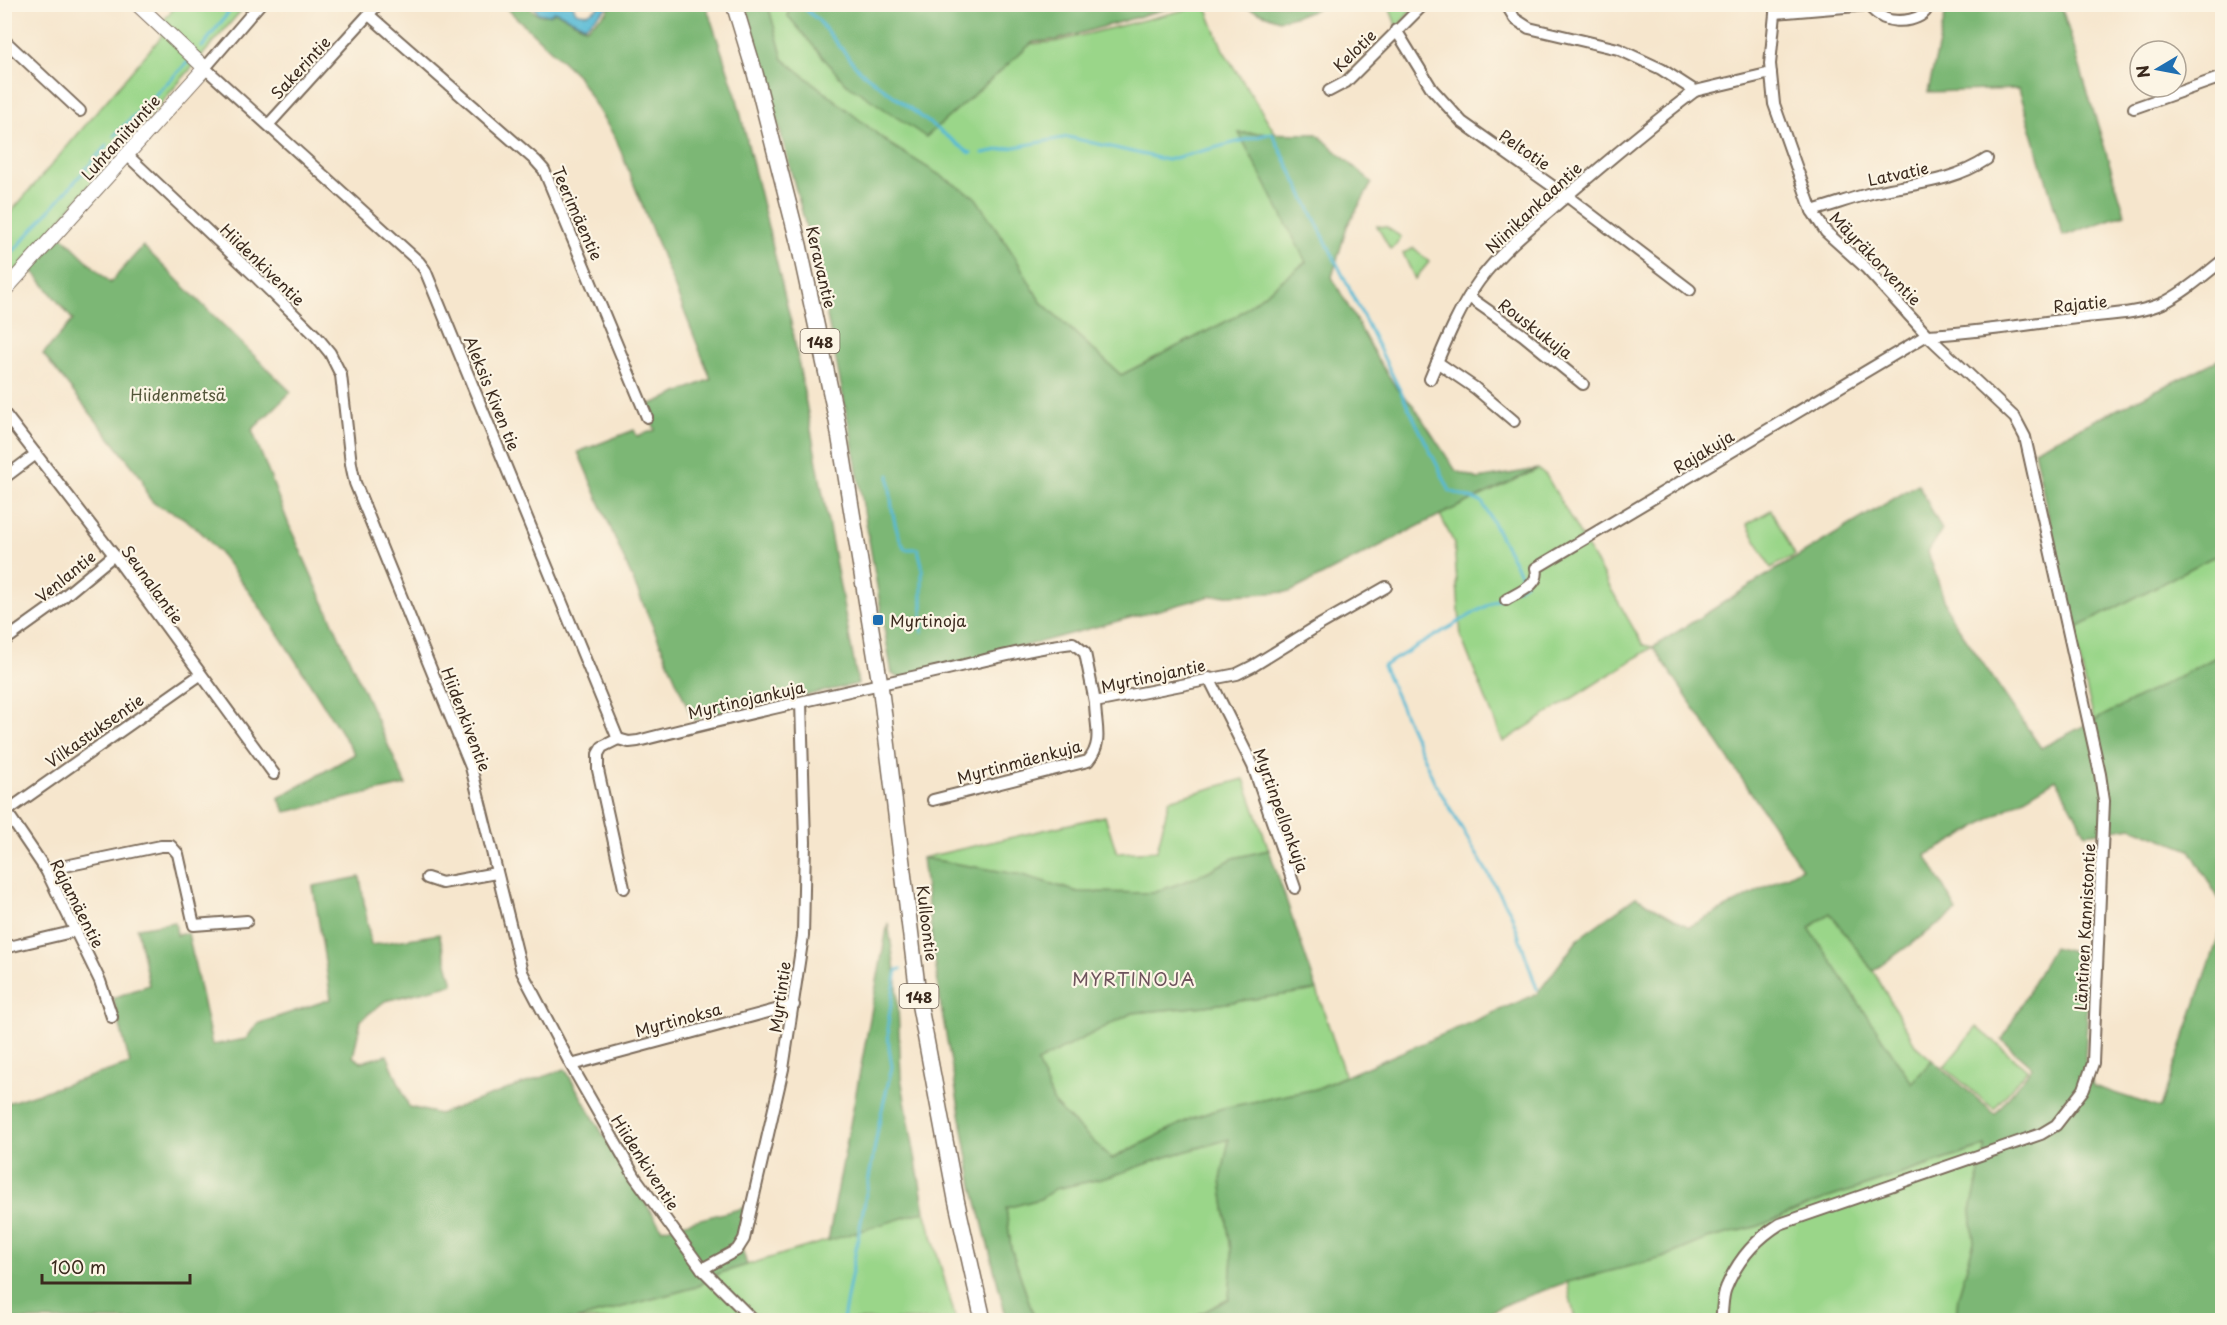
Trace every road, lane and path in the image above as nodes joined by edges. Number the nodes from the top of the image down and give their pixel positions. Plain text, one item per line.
1 (137, 4) edge
2 (260, 4) edge
3 (378, 4) edge
4 (734, 4) edge
5 (1424, 4) edge
6 (1506, 4) edge
7 (1928, 4) edge
8 (1874, 5) edge
9 (1775, 9) edge
10 (369, 15) junction
11 (1396, 30) junction
12 (4, 40) edge
13 (205, 68) junction
14 (1771, 73) junction
15 (2223, 77) edge
16 (1695, 90) junction
17 (1329, 91) dead end
18 (2134, 108) dead end
19 (80, 111) dead end
20 (269, 124) junction
21 (126, 154) junction
22 (1987, 159) dead end
23 (1566, 196) junction
24 (1812, 212) junction
25 (2223, 261) edge
26 (1690, 290) dead end
27 (4, 291) edge
28 (1469, 297) junction
29 (1927, 335) junction
30 (1942, 350) joint
31 (1437, 362) junction
32 (1430, 379) dead end
33 (1583, 384) dead end
34 (4, 413) edge
35 (647, 417) dead end
36 (1514, 421) dead end
37 (36, 454) junction
38 (4, 478) edge
39 (114, 555) junction
40 (1386, 587) dead end
41 (1506, 600) dead end
42 (4, 641) edge
43 (200, 675) junction
44 (1209, 678) junction
45 (880, 684) junction
46 (801, 702) junction
47 (1095, 702) junction
48 (618, 739) junction
49 (274, 774) dead end
50 (933, 800) dead end
51 (6, 809) edge
52 (46, 870) junction
53 (496, 873) junction
54 (427, 878) dead end
55 (624, 888) dead end
56 (1295, 888) dead end
57 (247, 921) dead end
58 (76, 931) junction
59 (4, 948) edge
60 (794, 1005) junction
61 (112, 1017) dead end
62 (571, 1065) junction
63 (702, 1269) junction
64 (983, 1315) edge
65 (753, 1320) edge
66 (1721, 1320) edge

1 - 13 street, Aleksis Kiven tie
2 - 13 street, Luhtaniituntie
3 - 10 street, Sakerintie
4 - 45 main road, Keravantie / 148
5 - 11 street, Kelotie
6 - 16 street
7 - 8 street
8 - 9 street
9 - 14 street, Mäyräkorventie
10 - 20 street, Sakerintie
10 - 35 street, Teerimäentie
11 - 17 street, Kelotie
11 - 23 street, Peltotie
12 - 19 street
13 - 20 street, Aleksis Kiven tie
13 - 21 street, Luhtaniituntie
14 - 16 street
14 - 24 street, Mäyräkorventie
15 - 18 street
16 - 23 street, Niinikankaantie
20 - 48 street, Aleksis Kiven tie
21 - 27 street, Luhtaniituntie
21 - 53 street, Hiidenkiventie
22 - 24 street, Latvatie
23 - 26 street, Peltotie
23 - 28 street, Niinikankaantie
24 - 29 street, Mäyräkorventie
25 - 29 street, Rajatie
28 - 31 street, Niinikankaantie
28 - 33 street, Rouskukuja
29 - 30 street, Mäyräkorventie
29 - 41 street, Rajakuja
30 - 66 street, Läntinen Kannistontie
31 - 32 street, Niinikankaantie
31 - 36 street
34 - 37 street, Seunalantie
37 - 38 street
37 - 39 street, Seunalantie
39 - 42 street, Venlantie
39 - 43 street, Seunalantie
40 - 44 street, Myrtinojantie
43 - 49 street, Seunalantie
43 - 51 street, Vilkastuksentie
44 - 47 street, Myrtinojantie
44 - 56 street, Myrtinpellonkuja
45 - 46 street, Myrtinojankuja
45 - 47 street, Myrtinojantie
45 - 64 main road, Kulloontie / 148
46 - 48 street, Myrtinojankuja
46 - 60 street, Myrtintie
47 - 50 street, Myrtinmäenkuja
48 - 55 street
51 - 52 street, Rajamäentie
52 - 57 street
52 - 58 street, Rajamäentie
53 - 54 street
53 - 62 street, Hiidenkiventie
58 - 59 street
58 - 61 street, Rajamäentie
60 - 62 street, Myrtinoksa
60 - 63 street, Myrtintie
62 - 63 street, Hiidenkiventie
63 - 65 street, Hiidenkiventie

